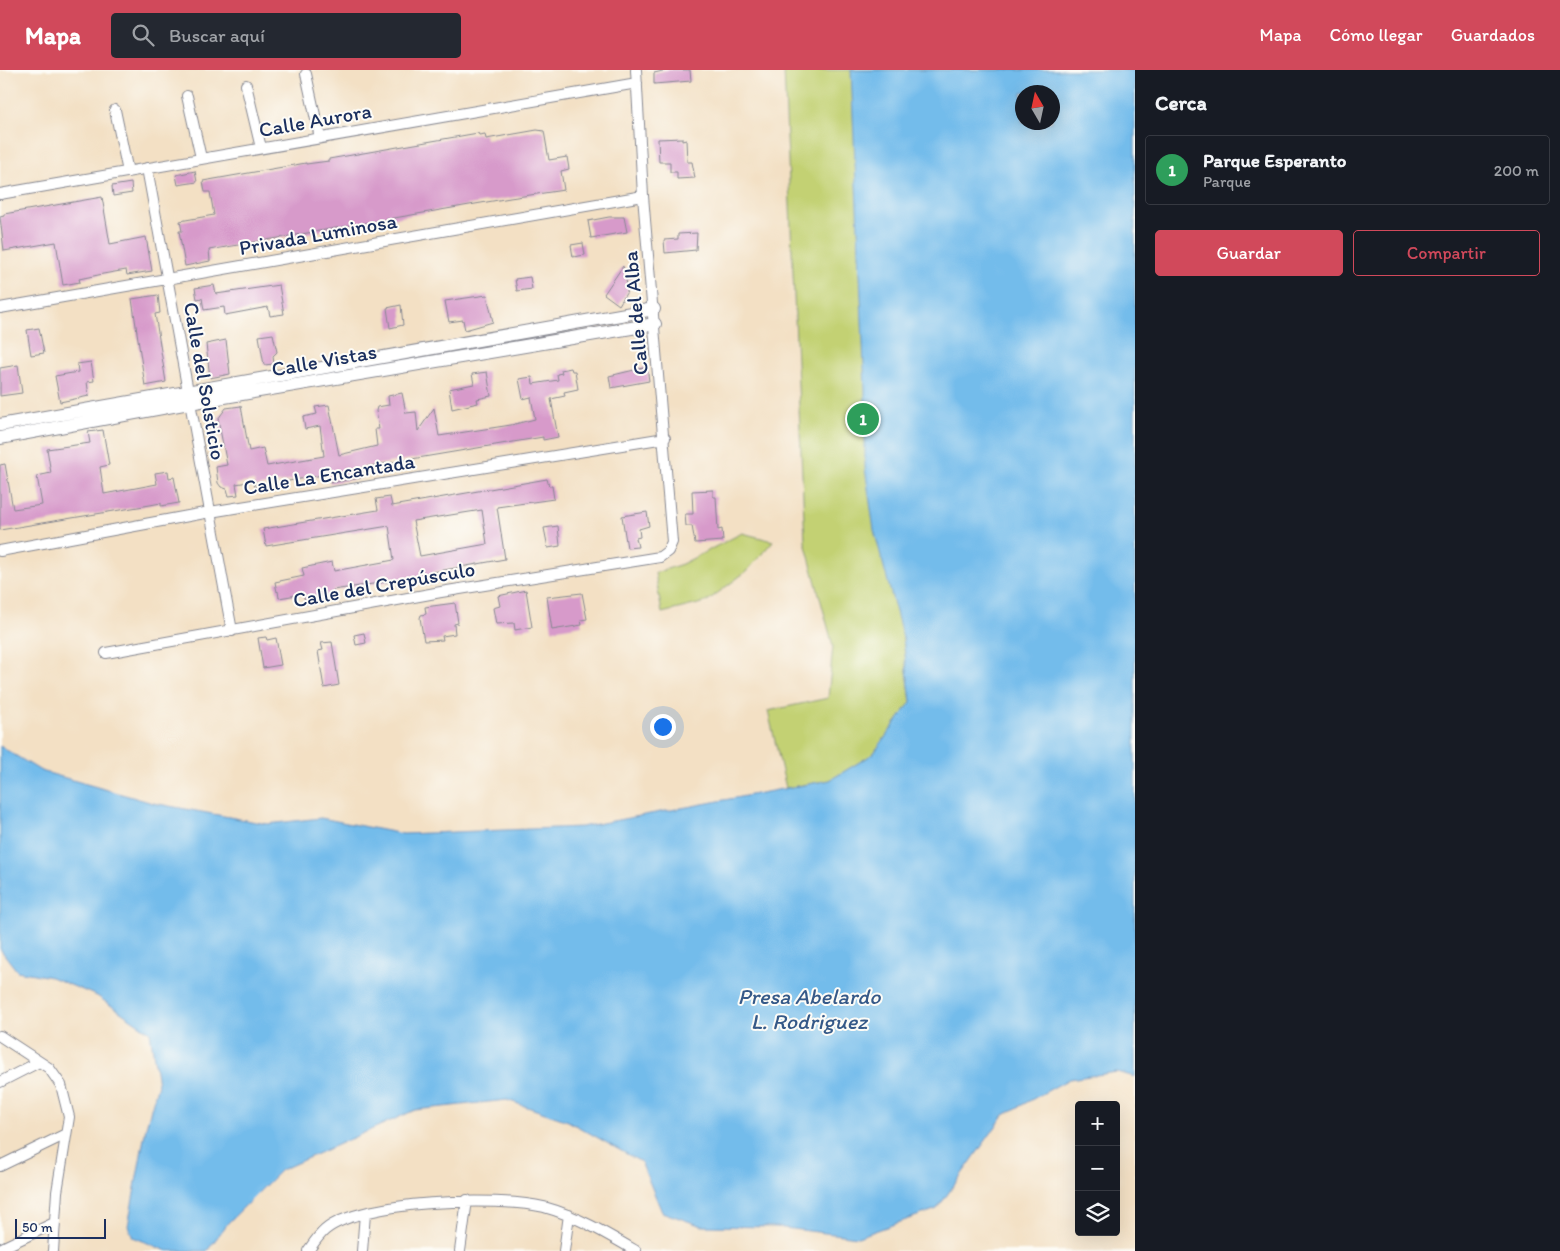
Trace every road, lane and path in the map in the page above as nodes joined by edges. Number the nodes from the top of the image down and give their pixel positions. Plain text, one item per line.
1 (636, 70) edge
2 (306, 74) dead end
3 (637, 83) junction
4 (246, 85) dead end
5 (188, 96) dead end
6 (115, 110) dead end
7 (320, 138) junction
8 (261, 148) junction
9 (201, 158) junction
10 (147, 168) junction
11 (128, 172) junction
12 (0, 194) edge
13 (643, 196) junction
14 (168, 279) junction
15 (0, 308) edge
16 (654, 309) junction
17 (655, 324) junction
18 (493, 337) junction
19 (496, 351) junction
20 (347, 369) junction
21 (188, 397) junction
22 (56, 421) junction
23 (0, 425) edge
24 (0, 438) edge
25 (665, 438) junction
26 (210, 512) junction
27 (0, 551) edge
28 (668, 551) joint
29 (232, 631) junction
30 (106, 653) dead end
31 (0, 1036) edge
32 (39, 1062) junction
33 (0, 1082) edge
34 (66, 1134) junction
35 (0, 1166) edge
36 (467, 1200) junction
37 (365, 1214) junction
38 (569, 1215) junction
39 (54, 1223) junction
40 (0, 1249) edge
41 (53, 1251) edge
42 (308, 1251) edge
43 (362, 1251) edge
44 (460, 1251) edge
45 (564, 1251) edge
46 (636, 1251) edge

1 - 3 street, Calle del Alba
2 - 7 street
3 - 7 street, Calle Aurora
3 - 13 street, Calle del Alba
4 - 8 street
5 - 9 street
6 - 11 street
7 - 8 street, Calle Aurora
8 - 9 street, Calle Aurora
9 - 10 street, Calle Aurora
10 - 11 street, Calle Aurora
10 - 14 street, Calle del Solsticio
11 - 12 street, Calle Aurora
13 - 14 street, Privada Luminosa
13 - 16 street, Calle del Alba
14 - 15 street, Privada Luminosa
14 - 21 street, Calle del Solsticio
16 - 17 street, Calle del Alba
16 - 18 street, Calle Vistas
17 - 19 street, Calle Vistas
17 - 25 street, Calle del Alba
18 - 19 street
18 - 20 street, Calle Vistas
19 - 20 street, Calle Vistas
20 - 21 street, Calle Vistas
21 - 22 street, Calle Vistas
21 - 26 street, Calle del Solsticio
22 - 23 street, Calle Vistas
22 - 24 street, Calle Vistas
25 - 26 street, Calle La Encantada
25 - 28 street, Calle del Alba
26 - 27 street, Calle La Encantada
26 - 29 street, Calle del Solsticio
28 - 29 street, Calle del Crepúsculo
29 - 30 street, Calle del Crepúsculo
31 - 32 street
32 - 33 street
32 - 34 street
34 - 35 street
34 - 39 street
36 - 37 street
36 - 38 street
36 - 44 street
37 - 42 street
37 - 43 street
38 - 45 street
38 - 46 street
39 - 40 street
39 - 41 street

